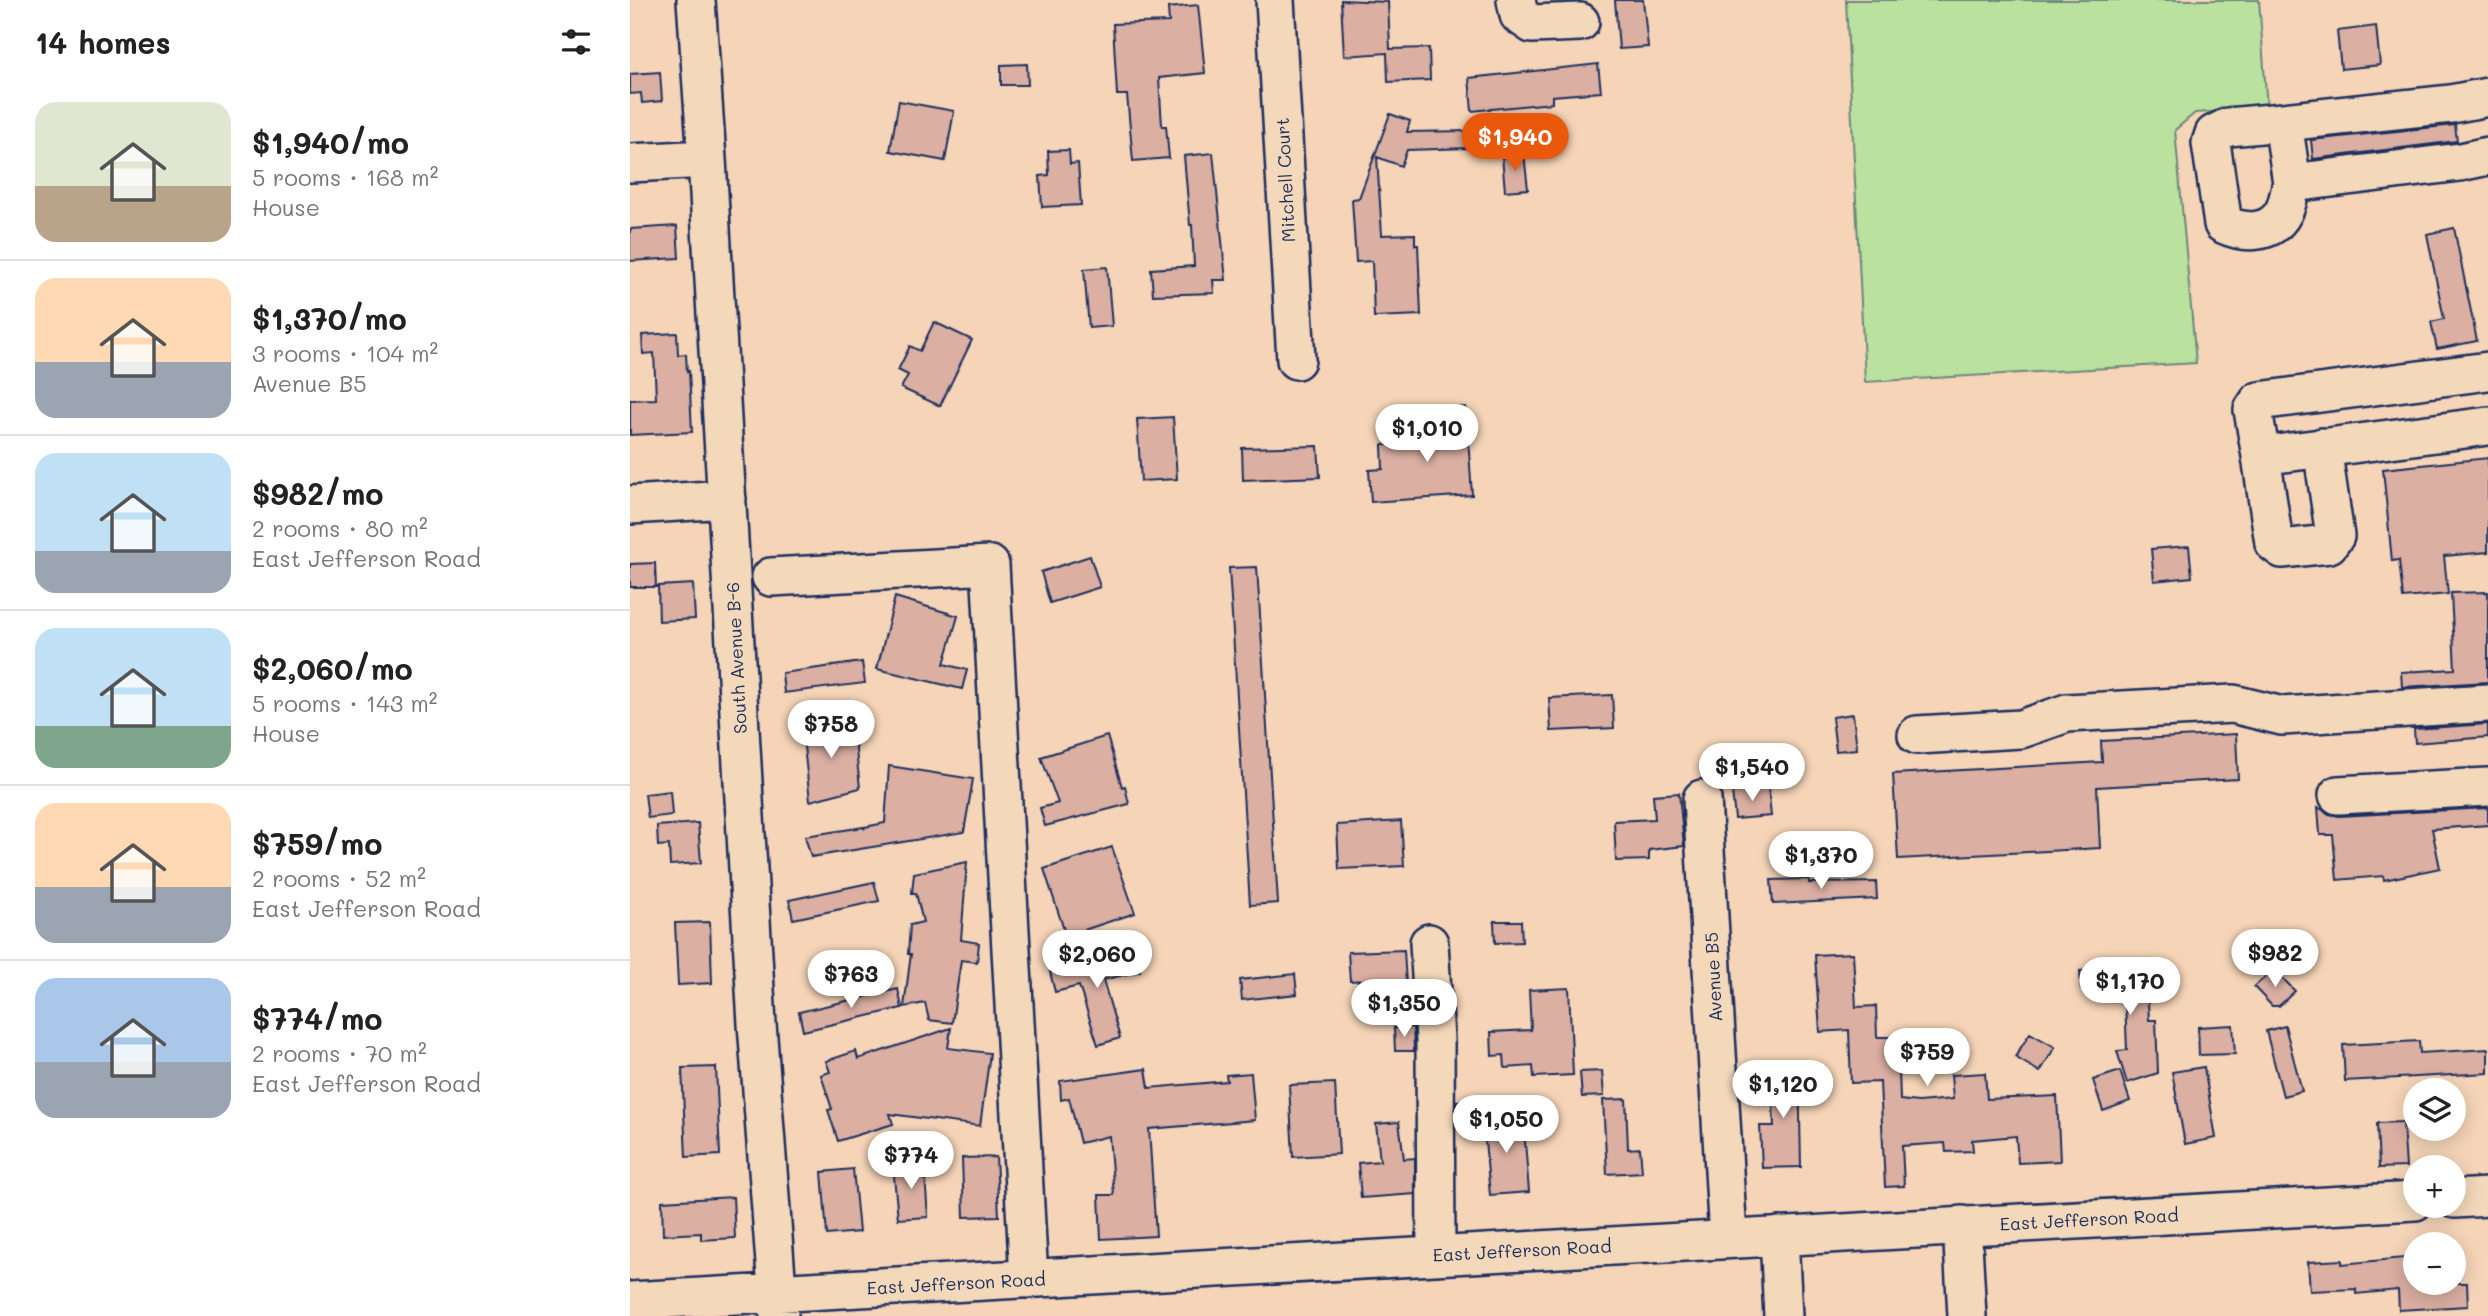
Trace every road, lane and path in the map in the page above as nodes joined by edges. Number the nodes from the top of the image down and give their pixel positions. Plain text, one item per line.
1 (696, 0) edge
2 (1275, 0) edge
3 (1516, 0) edge
4 (1580, 22) dead end
5 (2488, 97) edge
6 (2283, 122) junction
7 (2488, 156) edge
8 (707, 159) junction
9 (630, 163) edge
10 (2292, 183) junction
11 (1296, 360) dead end
12 (2488, 371) edge
13 (2488, 426) edge
14 (2322, 447) junction
15 (2261, 456) junction
16 (727, 499) junction
17 (630, 505) edge
18 (771, 577) dead end
19 (2488, 703) edge
20 (1917, 735) dead end
21 (2488, 787) edge
22 (2338, 794) dead end
23 (1702, 799) dead end
24 (1429, 943) dead end
25 (2488, 1197) edge
26 (2466, 1198) edge
27 (2403, 1202) edge
28 (1962, 1225) junction
29 (1779, 1236) junction
30 (1728, 1238) junction
31 (1436, 1255) junction
32 (1029, 1279) junction
33 (630, 1301) edge
34 (778, 1305) edge
35 (1783, 1316) edge
36 (1967, 1316) edge

1 - 8 street, South Avenue B-6
2 - 11 street, Mitchell Court
3 - 4 street
5 - 6 street
6 - 10 street
6 - 10 street
7 - 10 street
8 - 9 street
8 - 16 street, South Avenue B-6
12 - 15 street
13 - 14 street
14 - 15 street
14 - 15 street
16 - 17 street
16 - 34 street, South Avenue B-6
18 - 32 street
19 - 20 street
21 - 22 street
23 - 30 street, Avenue B5
24 - 31 street
25 - 26 street
27 - 28 street, East Jefferson Road
28 - 29 street, East Jefferson Road
28 - 36 street
29 - 30 street, East Jefferson Road
29 - 35 street
30 - 31 street, East Jefferson Road
31 - 32 street, East Jefferson Road
32 - 34 street, East Jefferson Road
33 - 34 street, East Jefferson Road

